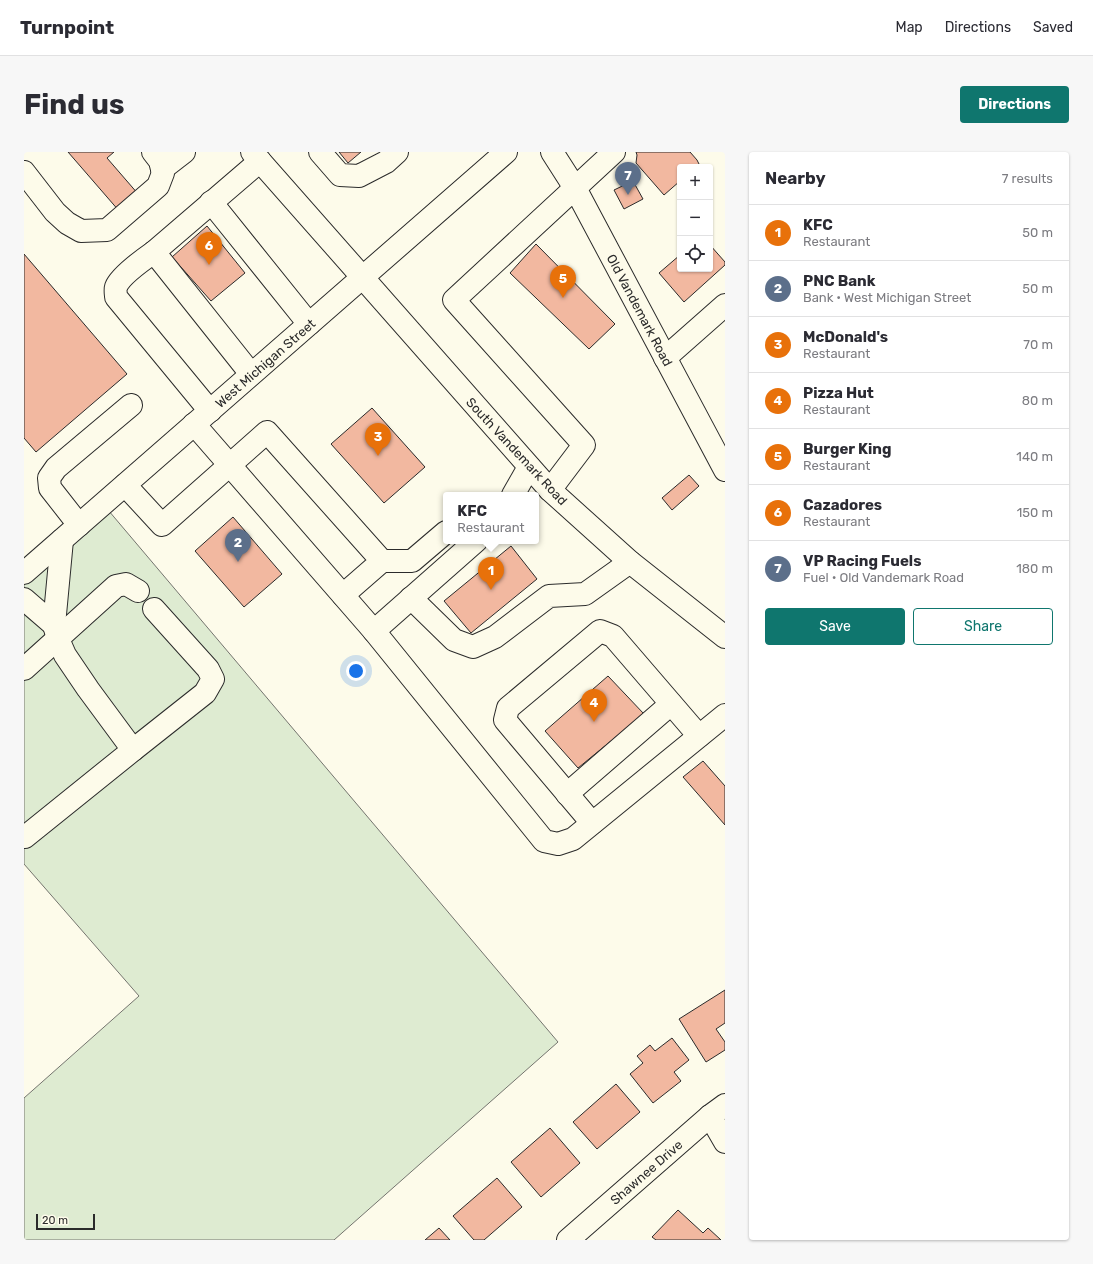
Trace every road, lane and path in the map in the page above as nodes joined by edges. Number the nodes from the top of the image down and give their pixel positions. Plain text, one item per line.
1 (184, 152) edge
2 (320, 152) edge
3 (397, 152) edge
4 (506, 152) edge
5 (552, 152) edge
6 (614, 152) edge
7 (256, 156) edge
8 (157, 160) edge
9 (24, 172) edge
10 (574, 188) junction
11 (211, 202) junction
12 (154, 252) junction
13 (362, 278) junction
14 (725, 305) edge
15 (309, 324) junction
16 (665, 358) junction
17 (251, 374) junction
18 (131, 405) dead end
19 (202, 418) junction
20 (230, 465) junction
21 (529, 467) junction
22 (725, 470) edge
23 (125, 485) junction
24 (550, 490) junction
25 (514, 492) edge
26 (79, 525) junction
27 (443, 535) edge
28 (62, 540) junction
29 (473, 544) edge
30 (382, 561) junction
31 (630, 562) junction
32 (24, 573) edge
33 (138, 591) dead end
34 (343, 595) junction
35 (411, 598) junction
36 (24, 599) edge
37 (154, 609) dead end
38 (374, 631) junction
39 (56, 632) junction
40 (725, 636) edge
41 (24, 669) edge
42 (671, 704) junction
43 (725, 715) edge
44 (699, 736) junction
45 (133, 750) junction
46 (567, 794) junction
47 (592, 823) junction
48 (25, 836) edge
49 (718, 1110) edge
50 (725, 1142) edge
51 (568, 1240) edge

1 - 8 street
2 - 3 street
4 - 13 street, West Michigan Street
5 - 10 street, Old Vandemark Road
6 - 10 street
7 - 11 street
7 - 13 street, South Vandemark Road
8 - 9 street
10 - 16 street, Old Vandemark Road
10 - 24 street
11 - 12 street
11 - 15 street
12 - 17 street
12 - 19 street
13 - 15 street, West Michigan Street
13 - 21 street, South Vandemark Road
14 - 16 street
15 - 17 street, West Michigan Street
16 - 22 street, Old Vandemark Road
17 - 19 street, West Michigan Street
18 - 26 street
19 - 20 street
19 - 23 street, West Michigan Street
20 - 23 street
20 - 30 street
20 - 34 street
21 - 24 street, South Vandemark Road
21 - 25 street
23 - 26 street, West Michigan Street
24 - 31 street, South Vandemark Road
26 - 28 street, West Michigan Street
27 - 30 street
28 - 32 street, West Michigan Street
28 - 39 street
29 - 35 street
30 - 34 street
31 - 35 street
31 - 40 street, South Vandemark Road
33 - 39 street
34 - 38 street
35 - 38 street
36 - 39 street
37 - 45 street
38 - 47 street
39 - 41 street
39 - 45 street
42 - 44 street
42 - 46 street
42 - 46 street
43 - 44 street
44 - 47 street
45 - 48 street
46 - 47 street
49 - 50 street
49 - 51 street, Shawnee Drive

